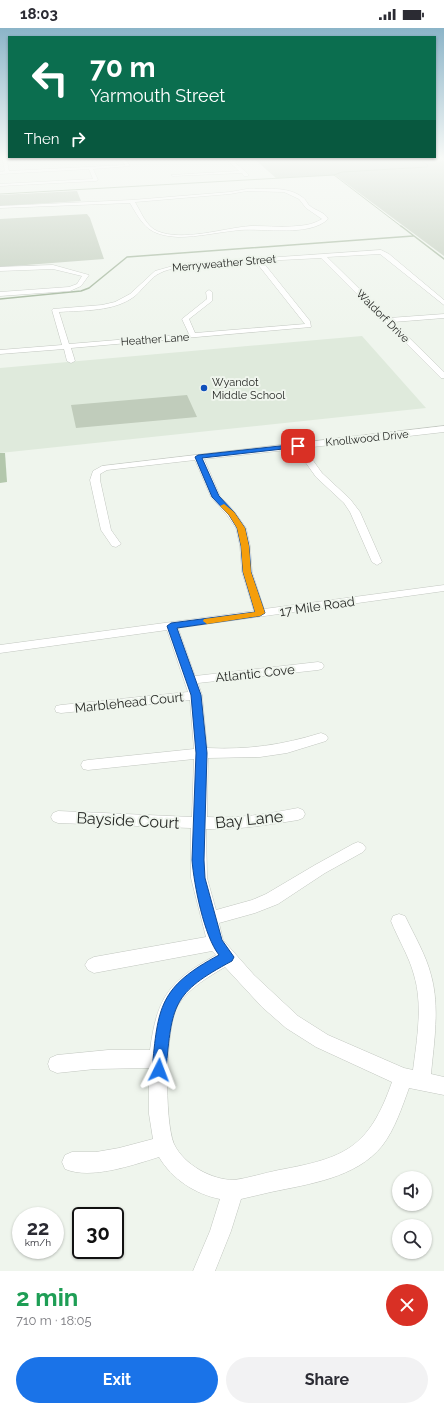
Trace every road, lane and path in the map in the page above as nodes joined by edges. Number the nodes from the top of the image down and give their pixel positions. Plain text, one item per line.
1 (141, 215) edge
2 (322, 215) edge
3 (322, 255) junction
4 (258, 260) junction
5 (0, 269) edge
6 (209, 292) dead end
7 (0, 294) edge
8 (444, 303) edge
9 (444, 316) edge
10 (388, 320) junction
11 (193, 336) junction
12 (67, 346) junction
13 (0, 352) edge
14 (71, 361) dead end
15 (444, 376) edge
16 (440, 430) edge
17 (444, 438) edge
18 (298, 446) junction
19 (198, 457) junction
20 (116, 544) dead end
21 (377, 562) dead end
22 (444, 588) edge
23 (260, 613) junction
24 (171, 626) junction
25 (0, 649) edge
26 (318, 666) dead end
27 (194, 688) junction
28 (61, 709) dead end
29 (321, 738) dead end
30 (201, 753) junction
31 (88, 765) dead end
32 (298, 814) dead end
33 (58, 817) dead end
34 (199, 823) junction
35 (358, 848) dead end
36 (209, 919) junction
37 (398, 921) dead end
38 (222, 950) junction
39 (94, 965) dead end
40 (159, 1059) junction
41 (57, 1064) dead end
42 (412, 1079) junction
43 (444, 1086) edge
44 (164, 1145) junction
45 (72, 1162) dead end
46 (233, 1190) junction
47 (204, 1271) edge

1 - 2 street
3 - 4 street, Merryweather Street
3 - 8 street, Merryweather Street
3 - 10 street, Waldorf Drive
4 - 11 street, Heather Lane
4 - 12 street, Merryweather Street
5 - 7 street
6 - 11 street
9 - 10 street
10 - 15 street, Waldorf Drive
11 - 12 street, Heather Lane
12 - 13 street, Heather Lane
12 - 14 street
16 - 17 street
16 - 18 street, Knollwood Drive
18 - 19 street, Knollwood Drive
18 - 21 street
19 - 20 street, Knollwood Drive
19 - 23 street
22 - 23 street, 17 Mile Road
23 - 24 street, 17 Mile Road
24 - 25 street, 17 Mile Road
24 - 27 street
26 - 27 street, Atlantic Cove
27 - 28 street, Marblehead Court
27 - 30 street
29 - 30 street
30 - 31 street
30 - 34 street
32 - 34 street, Bay Lane
33 - 34 street, Bayside Court
34 - 36 street
35 - 36 street
36 - 38 street
37 - 42 street
38 - 39 street
38 - 40 street
38 - 42 street
40 - 41 street
40 - 44 street
42 - 43 street
42 - 46 street
44 - 45 street
44 - 46 street
46 - 47 street

